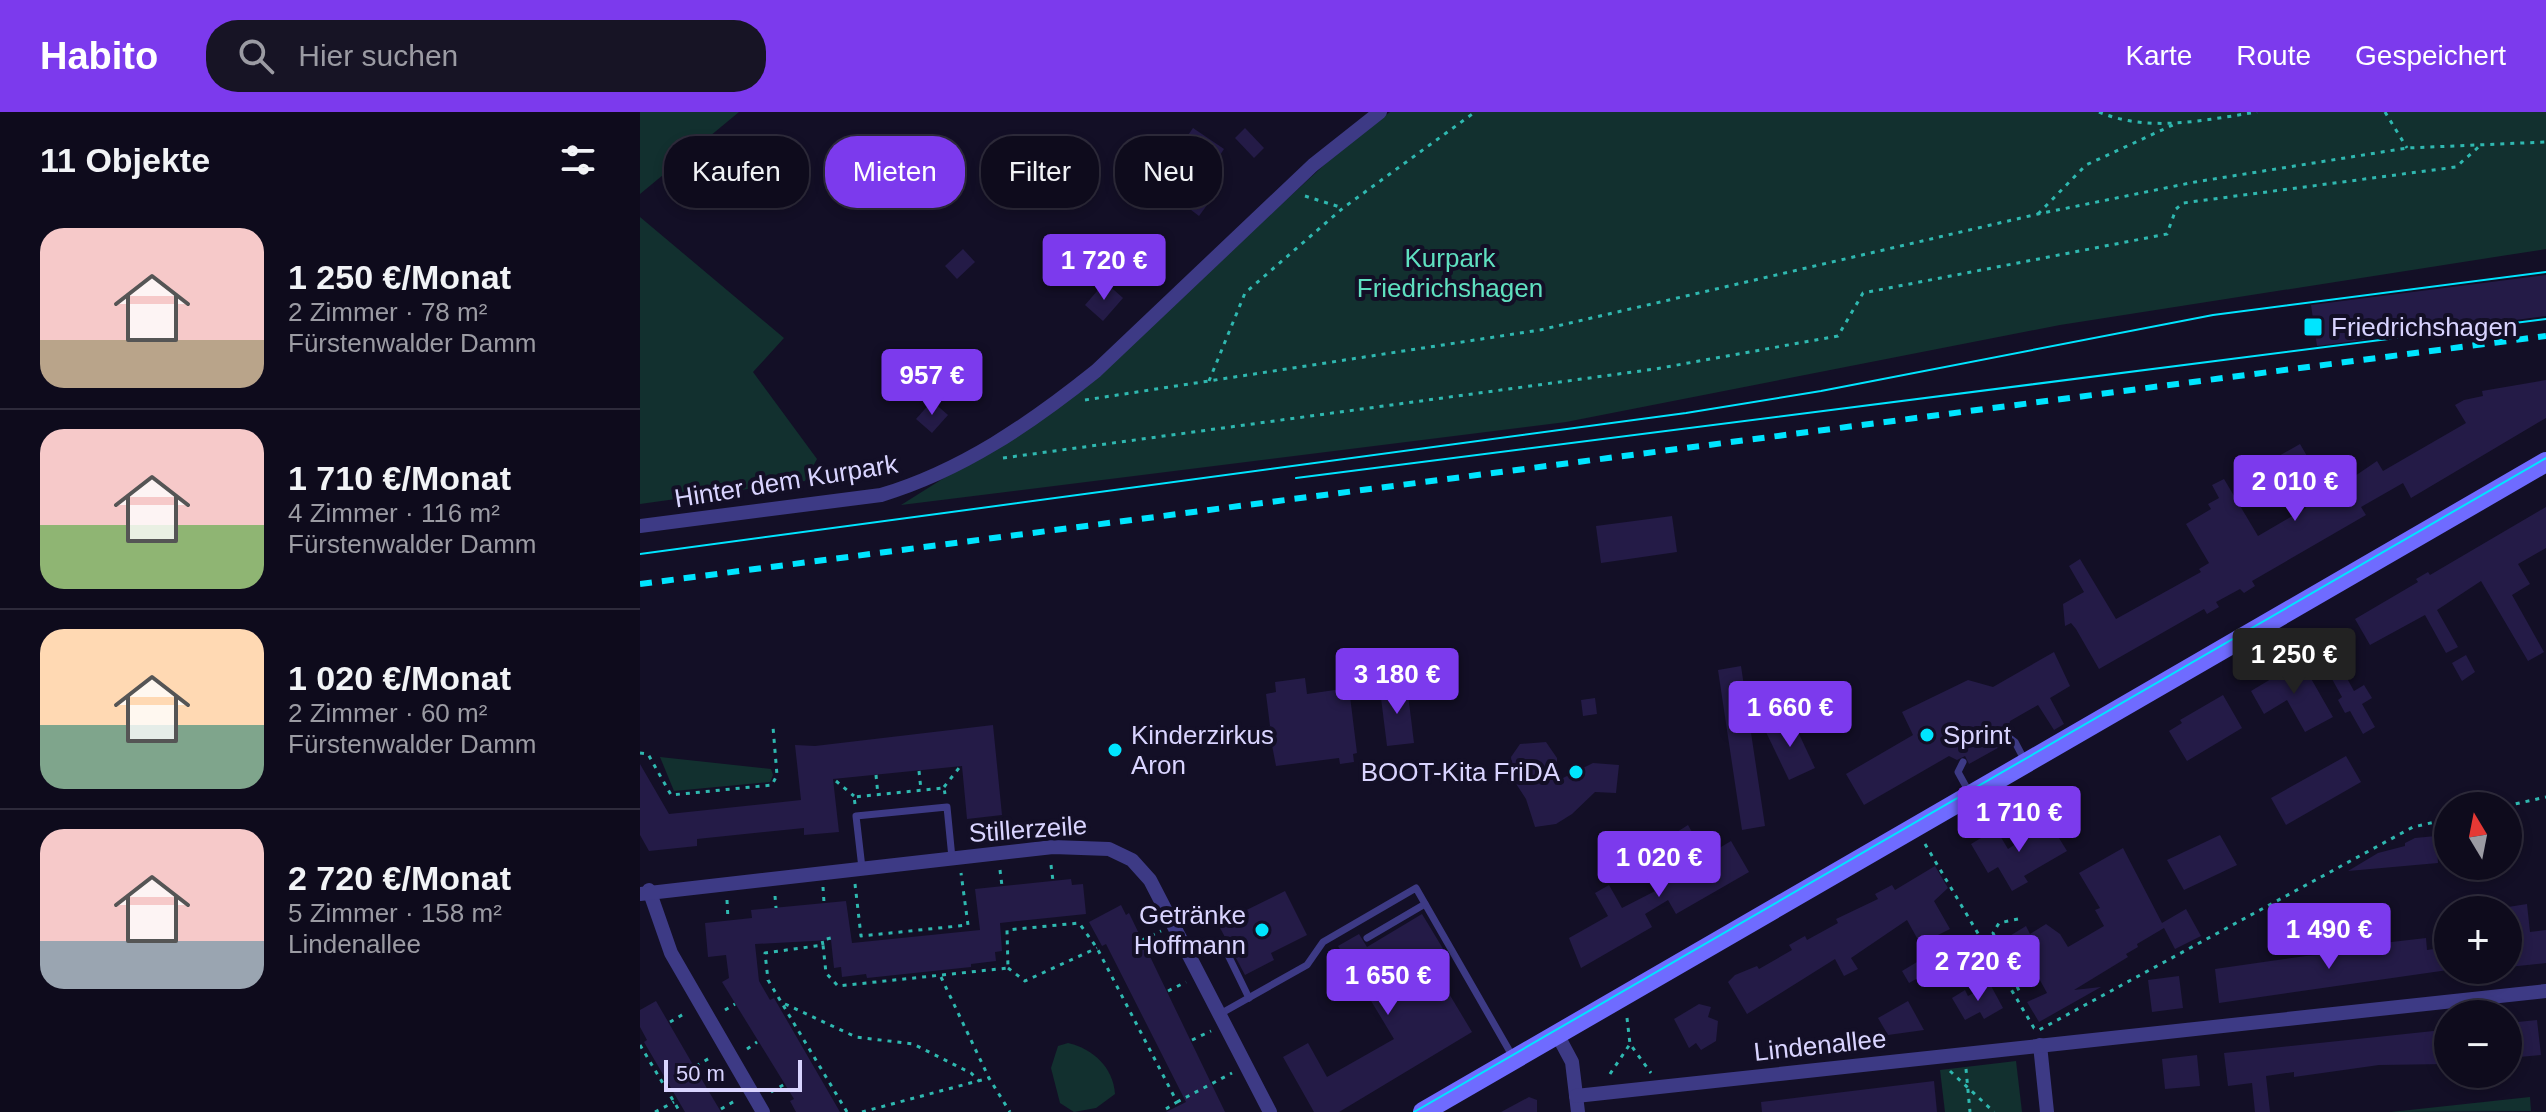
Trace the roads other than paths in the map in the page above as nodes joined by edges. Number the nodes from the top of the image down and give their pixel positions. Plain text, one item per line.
1 (1380, 112) edge
2 (2546, 462) edge
3 (640, 526) edge
4 (2007, 736) dead end
5 (1963, 762) dead end
6 (2026, 763) junction
7 (1971, 795) junction
8 (955, 858) junction
9 (857, 868) junction
10 (644, 892) edge
11 (1425, 904) junction
12 (1367, 938) dead end
13 (1228, 955) dead end
14 (2546, 991) edge
15 (1249, 998) junction
16 (1220, 1014) junction
17 (1557, 1034) junction
18 (2040, 1045) junction
19 (1514, 1059) junction
20 (1576, 1096) junction
21 (763, 1112) edge
22 (1270, 1112) edge
23 (1423, 1112) edge
24 (1578, 1112) edge
25 (2047, 1112) edge

1 - 3 street, Hinter dem Kurpark
2 - 6 main road
4 - 6 lane
5 - 7 lane
6 - 7 main road
7 - 17 main road
8 - 9 street, Stillerzeile
8 - 9 lane
8 - 16 street, Stillerzeile
9 - 10 street, Stillerzeile
10 - 21 street
11 - 12 lane
11 - 15 lane
11 - 19 lane
13 - 15 lane
14 - 18 street, Lindenallee
15 - 16 lane
16 - 22 street, Stillerzeile
17 - 19 main road
17 - 20 street
18 - 20 street, Lindenallee
18 - 25 street
19 - 23 main road
20 - 24 street

